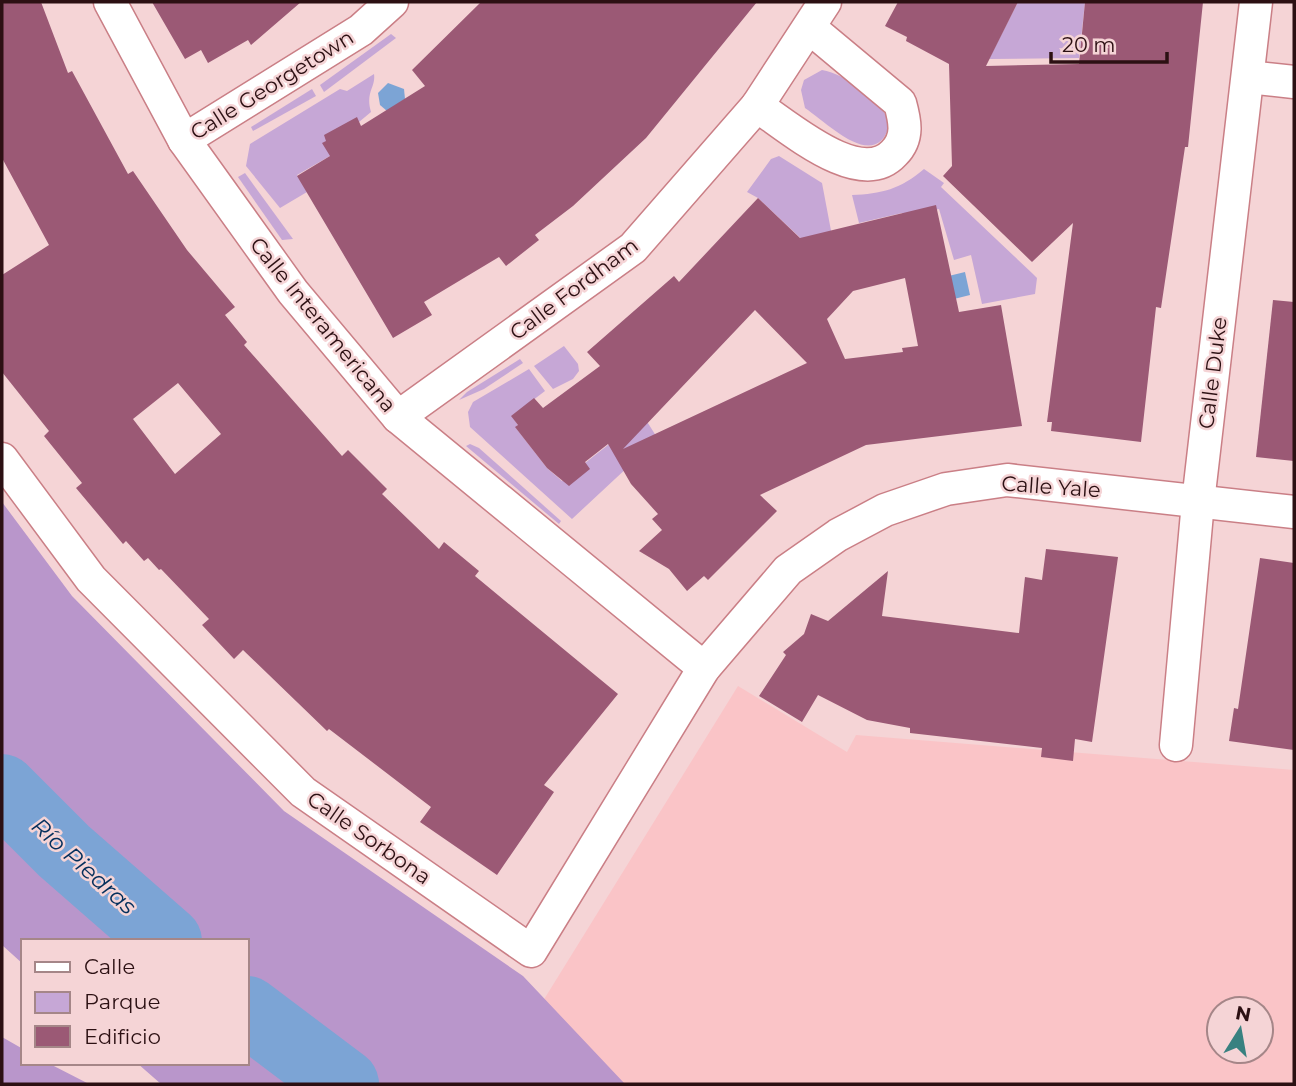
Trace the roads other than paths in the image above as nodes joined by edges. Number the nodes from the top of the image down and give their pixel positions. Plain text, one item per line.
1 (110, 2) edge
2 (392, 2) edge
3 (1256, 2) edge
4 (818, 15) edge
5 (1248, 77) junction
6 (1294, 82) edge
7 (757, 106) junction
8 (184, 140) junction
9 (398, 418) junction
10 (2, 459) edge
11 (1198, 502) junction
12 (1294, 512) edge
13 (704, 668) junction
14 (1176, 745) dead end

1 - 8 street, Calle Interamericana
2 - 8 street, Calle Georgetown
3 - 5 street, Calle Duke
4 - 7 street, Calle Fordham
4 - 7 street, Calle Fordham
5 - 6 street
5 - 11 street, Calle Duke
7 - 9 street, Calle Fordham
8 - 9 street, Calle Interamericana
9 - 13 street, Calle Interamericana
10 - 13 street, Calle Sorbona
11 - 12 street, Calle Yale
11 - 13 street, Calle Yale
11 - 14 street, Calle Duke

